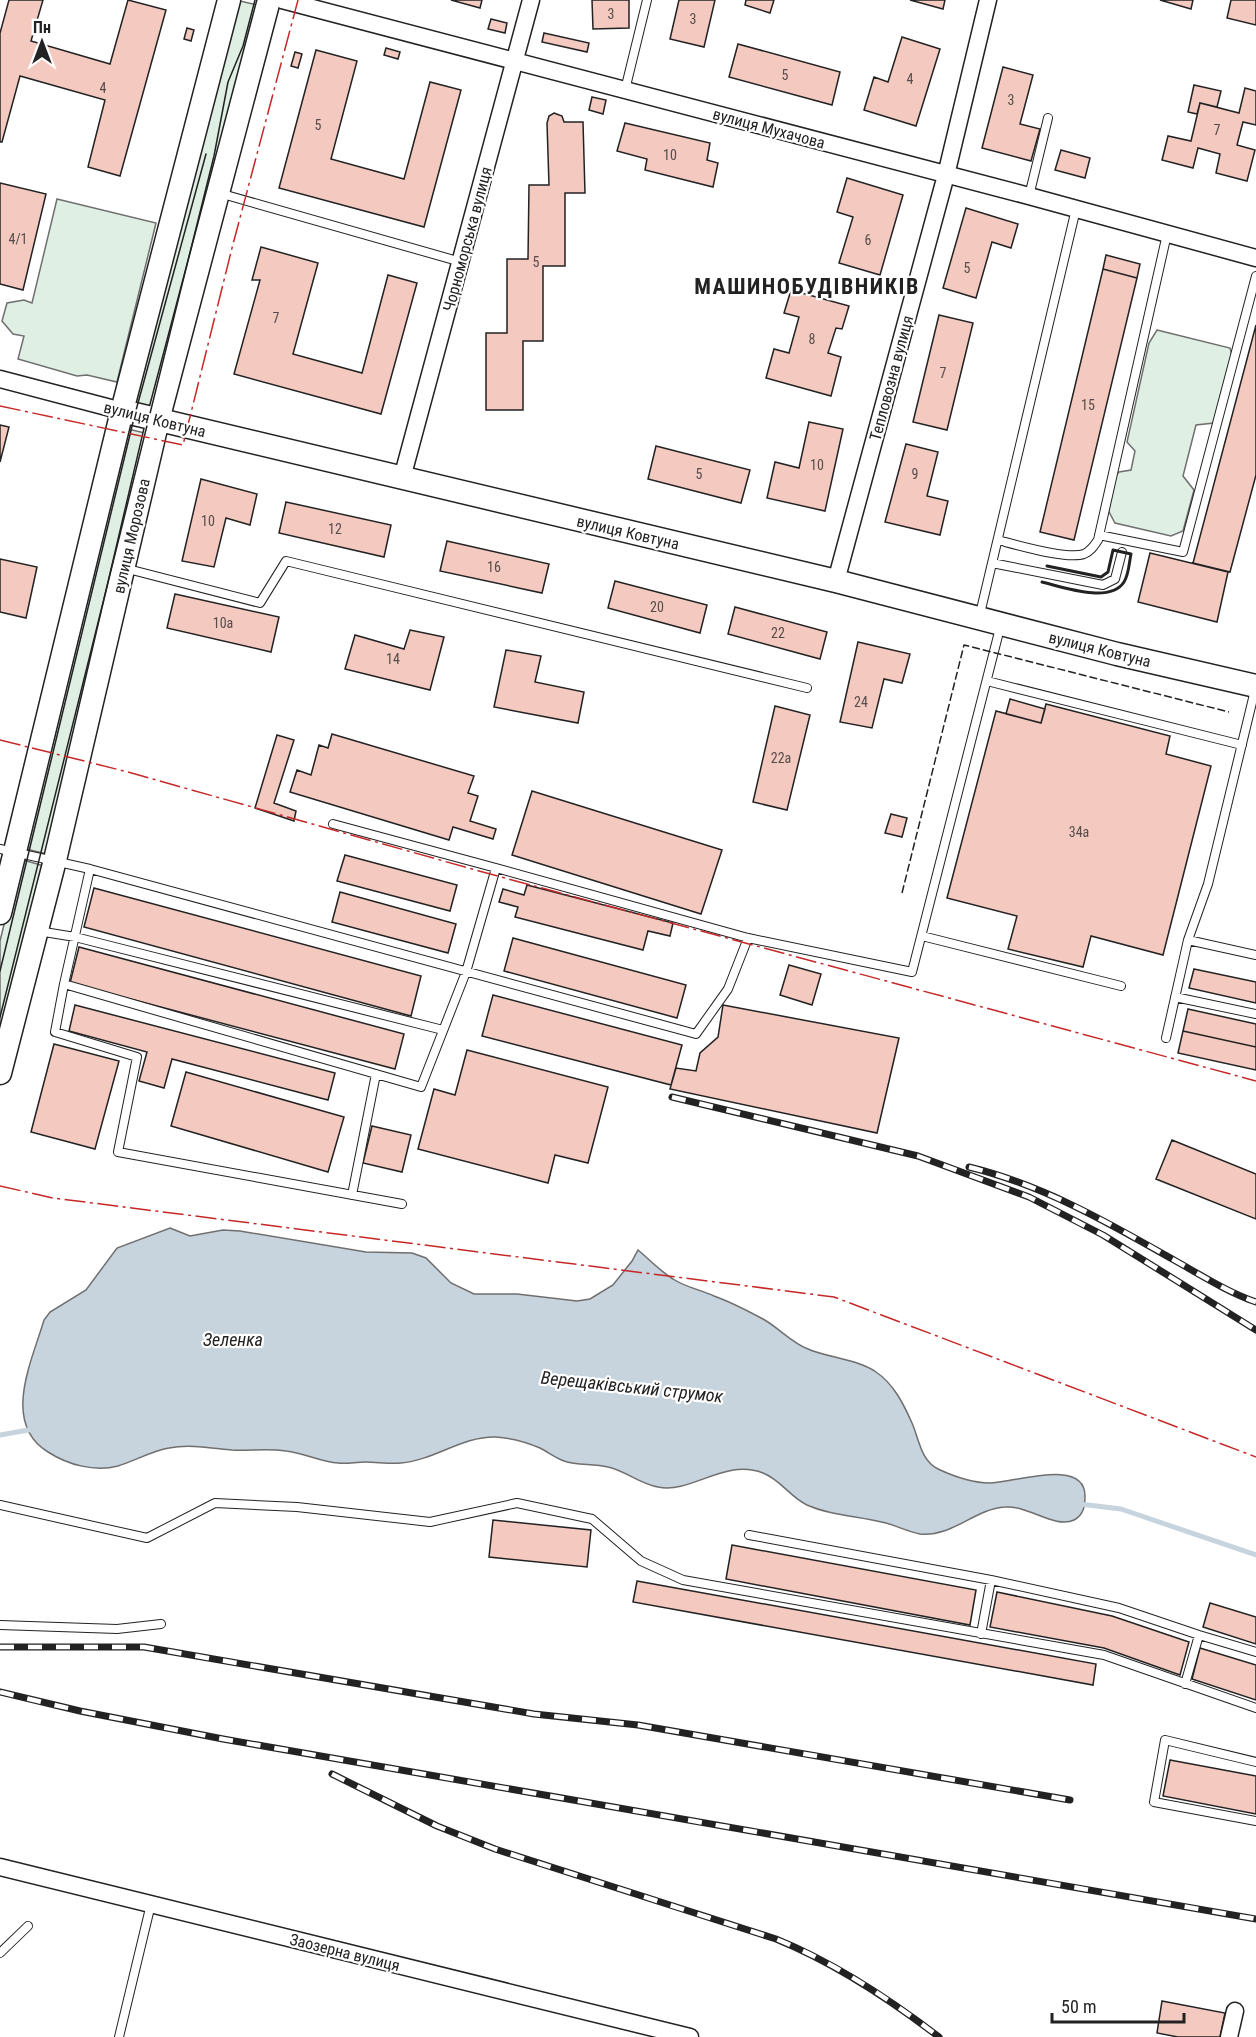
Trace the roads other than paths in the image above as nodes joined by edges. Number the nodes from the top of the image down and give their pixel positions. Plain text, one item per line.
1 (229, 0) edge
2 (269, 0) edge
3 (282, 0) edge
4 (531, 0) edge
5 (647, 0) edge
6 (988, 0) edge
7 (515, 62) junction
8 (625, 90) junction
9 (1048, 118) dead end
10 (946, 175) junction
11 (218, 193) junction
12 (1029, 196) junction
13 (1076, 209) junction
14 (1167, 234) junction
15 (1256, 258) edge
16 (461, 262) junction
17 (1256, 276) edge
18 (0, 379) edge
19 (122, 411) junction
20 (158, 420) junction
21 (402, 478) junction
22 (1099, 535) junction
23 (998, 540) junction
24 (1122, 552) dead end
25 (992, 563) junction
26 (124, 568) junction
27 (836, 581) junction
28 (990, 621) junction
29 (987, 681) junction
30 (1256, 686) edge
31 (807, 688) dead end
32 (1242, 745) junction
33 (333, 824) dead end
34 (8, 850) edge
35 (55, 860) junction
36 (496, 868) junction
37 (90, 869) junction
38 (0, 913) edge
39 (37, 931) junction
40 (921, 936) junction
41 (75, 937) junction
42 (748, 938) junction
43 (1188, 940) junction
44 (1256, 955) edge
45 (466, 972) junction
46 (64, 984) junction
47 (1122, 986) dead end
48 (1175, 998) junction
49 (1256, 1014) edge
50 (443, 1030) junction
51 (1166, 1038) dead end
52 (0, 1073) edge
53 (376, 1074) junction
54 (352, 1195) junction
55 (402, 1204) dead end
56 (0, 1505) edge
57 (749, 1534) dead end
58 (991, 1580) junction
59 (161, 1624) dead end
60 (0, 1625) edge
61 (981, 1634) junction
62 (1199, 1635) junction
63 (1256, 1652) edge
64 (1185, 1684) junction
65 (1256, 1708) edge
66 (1256, 1762) edge
67 (1256, 1821) edge
68 (0, 1868) edge
69 (151, 1904) junction
70 (28, 1926) dead end
71 (0, 1953) edge
72 (1235, 2011) dead end
73 (119, 2037) edge
74 (690, 2037) edge
75 (1229, 2037) edge

1 - 19 main road
2 - 11 main road, вулиця Морозова
3 - 7 street, вулиця Мухачова
4 - 7 street, Чорноморська вулиця
5 - 8 lane
6 - 10 street, Тепловозна вулиця
7 - 8 street, вулиця Мухачова
7 - 16 street, Чорноморська вулиця
8 - 10 street, вулиця Мухачова
9 - 12 lane
10 - 12 street, вулиця Мухачова
10 - 27 street, Тепловозна вулиця
11 - 16 lane
11 - 20 main road, вулиця Морозова
12 - 13 street, вулиця Мухачова
13 - 14 street, вулиця Мухачова
13 - 23 lane
14 - 15 street, вулиця Мухачова
14 - 22 lane
16 - 21 street, Чорноморська вулиця
17 - 22 lane
18 - 19 street, вулиця Ковтуна
19 - 20 main road, вулиця Ковтуна
19 - 34 main road
20 - 21 main road, вулиця Ковтуна
20 - 26 main road, вулиця Морозова
21 - 27 main road, вулиця Ковтуна
22 - 23 lane
23 - 25 lane
24 - 25 lane
25 - 28 lane
26 - 31 lane
26 - 35 main road, вулиця Морозова
27 - 28 main road, вулиця Ковтуна
28 - 29 lane
28 - 30 main road, вулиця Ковтуна
29 - 32 lane
29 - 40 lane
30 - 32 lane
32 - 43 lane
33 - 36 lane
34 - 35 lane
34 - 38 main road
35 - 37 lane
35 - 39 main road, вулиця Морозова
36 - 42 lane
36 - 45 lane
37 - 41 lane
37 - 45 lane
39 - 41 lane
39 - 52 main road, вулиця Морозова
40 - 42 lane
40 - 47 lane
41 - 46 lane
41 - 50 lane
42 - 45 lane
43 - 44 lane
43 - 48 lane
45 - 50 lane
46 - 53 lane
46 - 54 lane
48 - 49 lane
48 - 51 lane
50 - 53 lane
53 - 54 lane
54 - 55 lane
56 - 61 lane
57 - 58 lane
58 - 61 lane
58 - 62 lane
59 - 60 lane
61 - 64 lane
62 - 63 lane
62 - 64 lane
64 - 65 lane
66 - 67 lane
68 - 69 street, Заозерна вулиця
69 - 73 lane
69 - 74 street, Заозерна вулиця
70 - 71 lane
72 - 75 street

